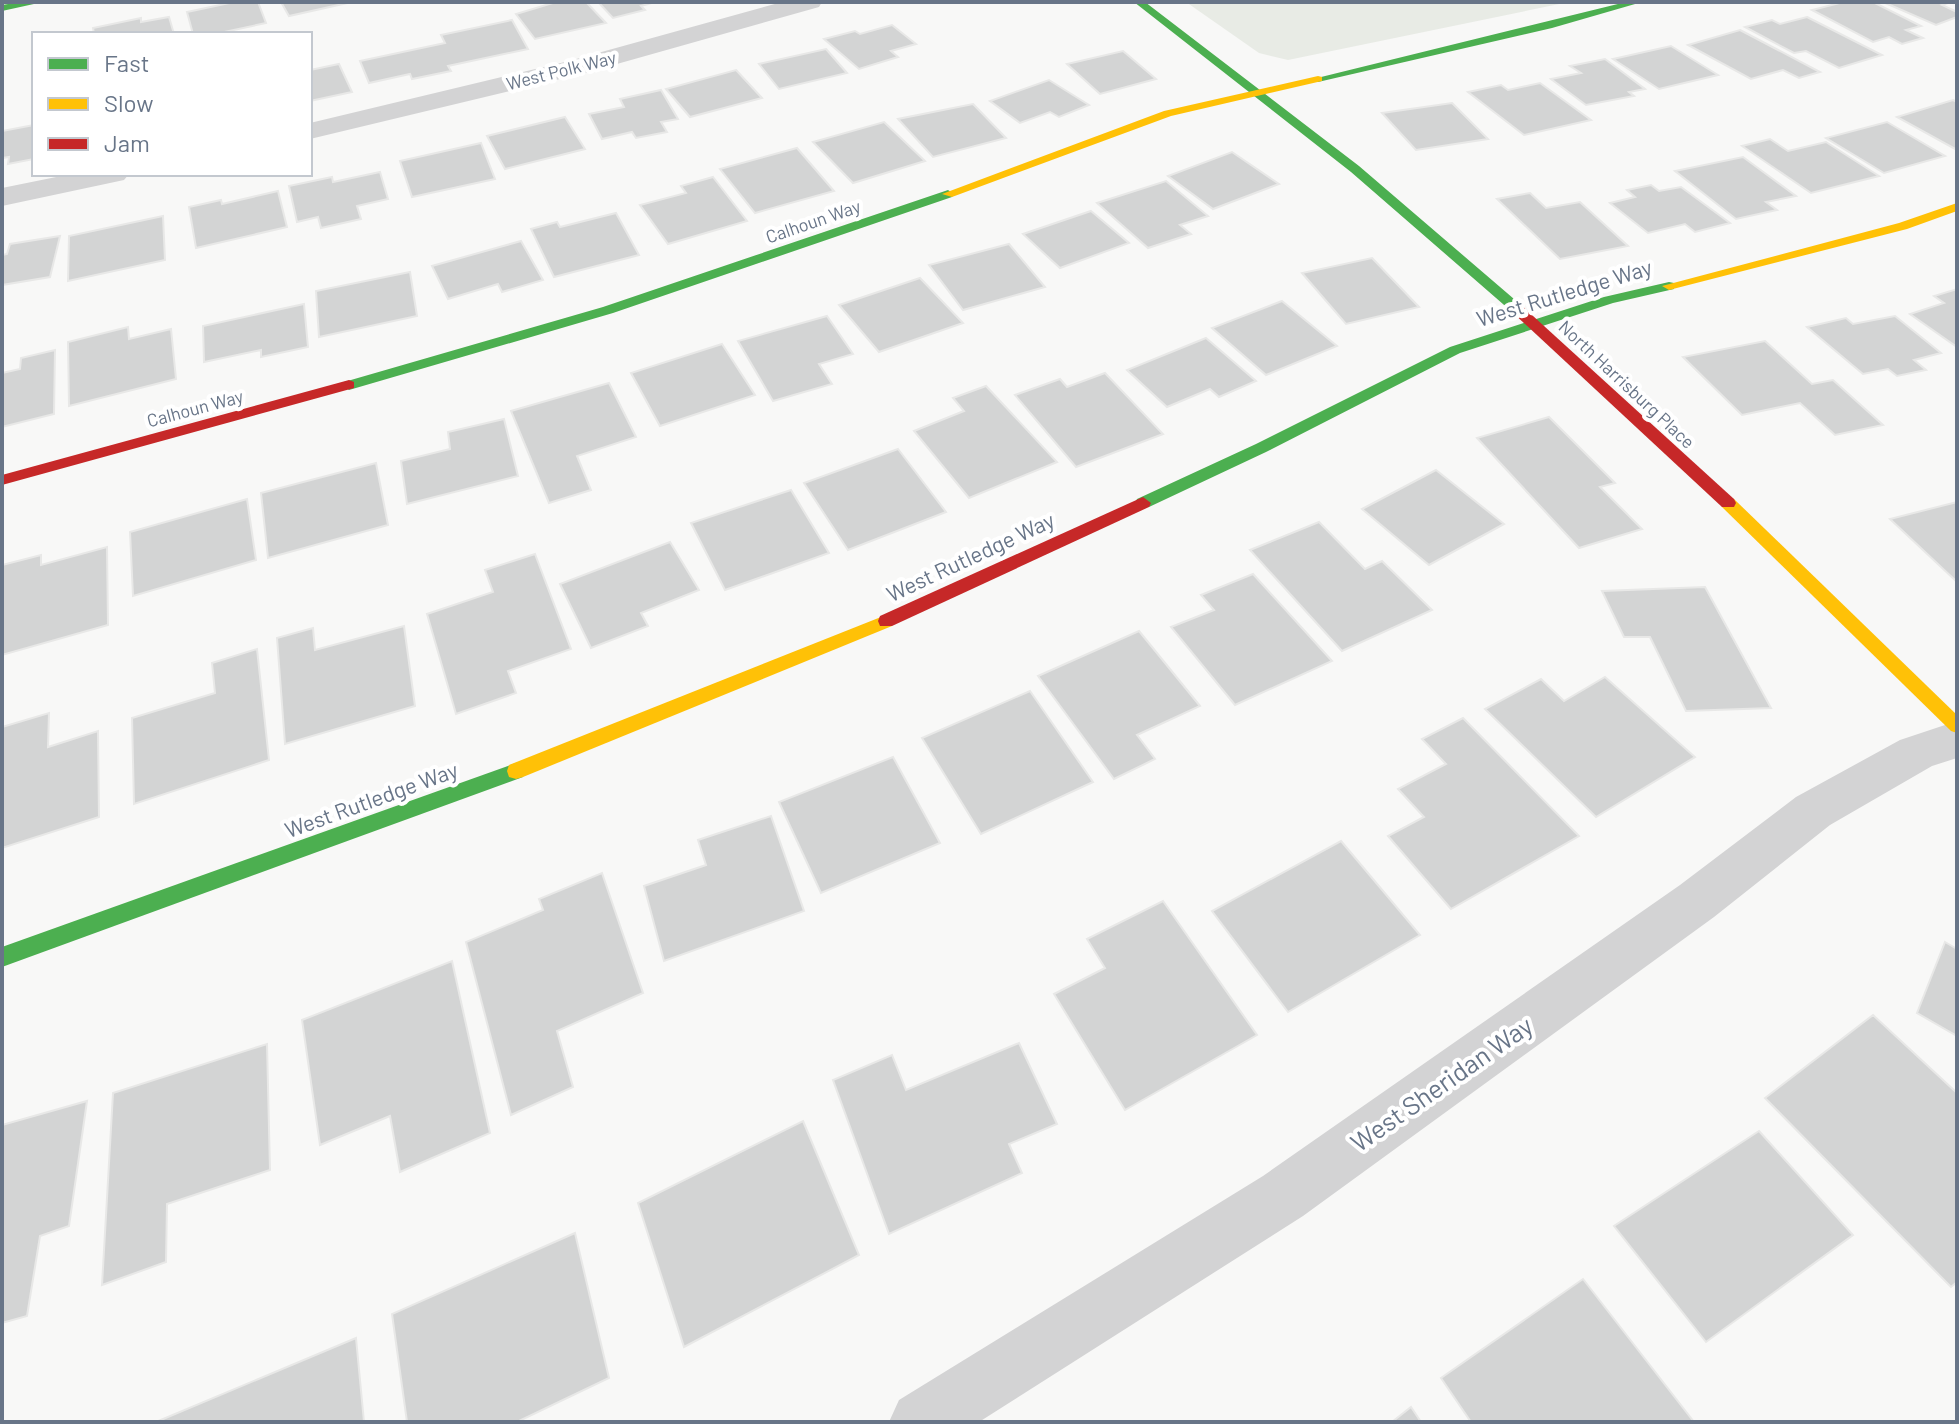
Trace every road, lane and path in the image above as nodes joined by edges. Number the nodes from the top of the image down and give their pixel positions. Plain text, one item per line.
1 (38, 2) edge
2 (810, 2) edge
3 (1139, 2) edge
4 (1637, 2) edge
5 (2, 8) edge
6 (1255, 90) junction
7 (312, 131) edge
8 (104, 176) edge
9 (2, 197) edge
10 (1957, 207) edge
11 (1534, 324) junction
12 (2, 480) edge
13 (1957, 726) edge
14 (1957, 739) edge
15 (2, 957) edge
16 (921, 1422) edge

1 - 5 street
2 - 7 street, West Polk Way
3 - 6 street, North Harrisburg Place
4 - 6 street, Calhoun Way
6 - 11 street, North Harrisburg Place
6 - 12 street, Calhoun Way
8 - 9 street
10 - 11 street, West Rutledge Way
11 - 13 street, North Harrisburg Place
11 - 15 street, West Rutledge Way
14 - 16 street, West Sheridan Way

